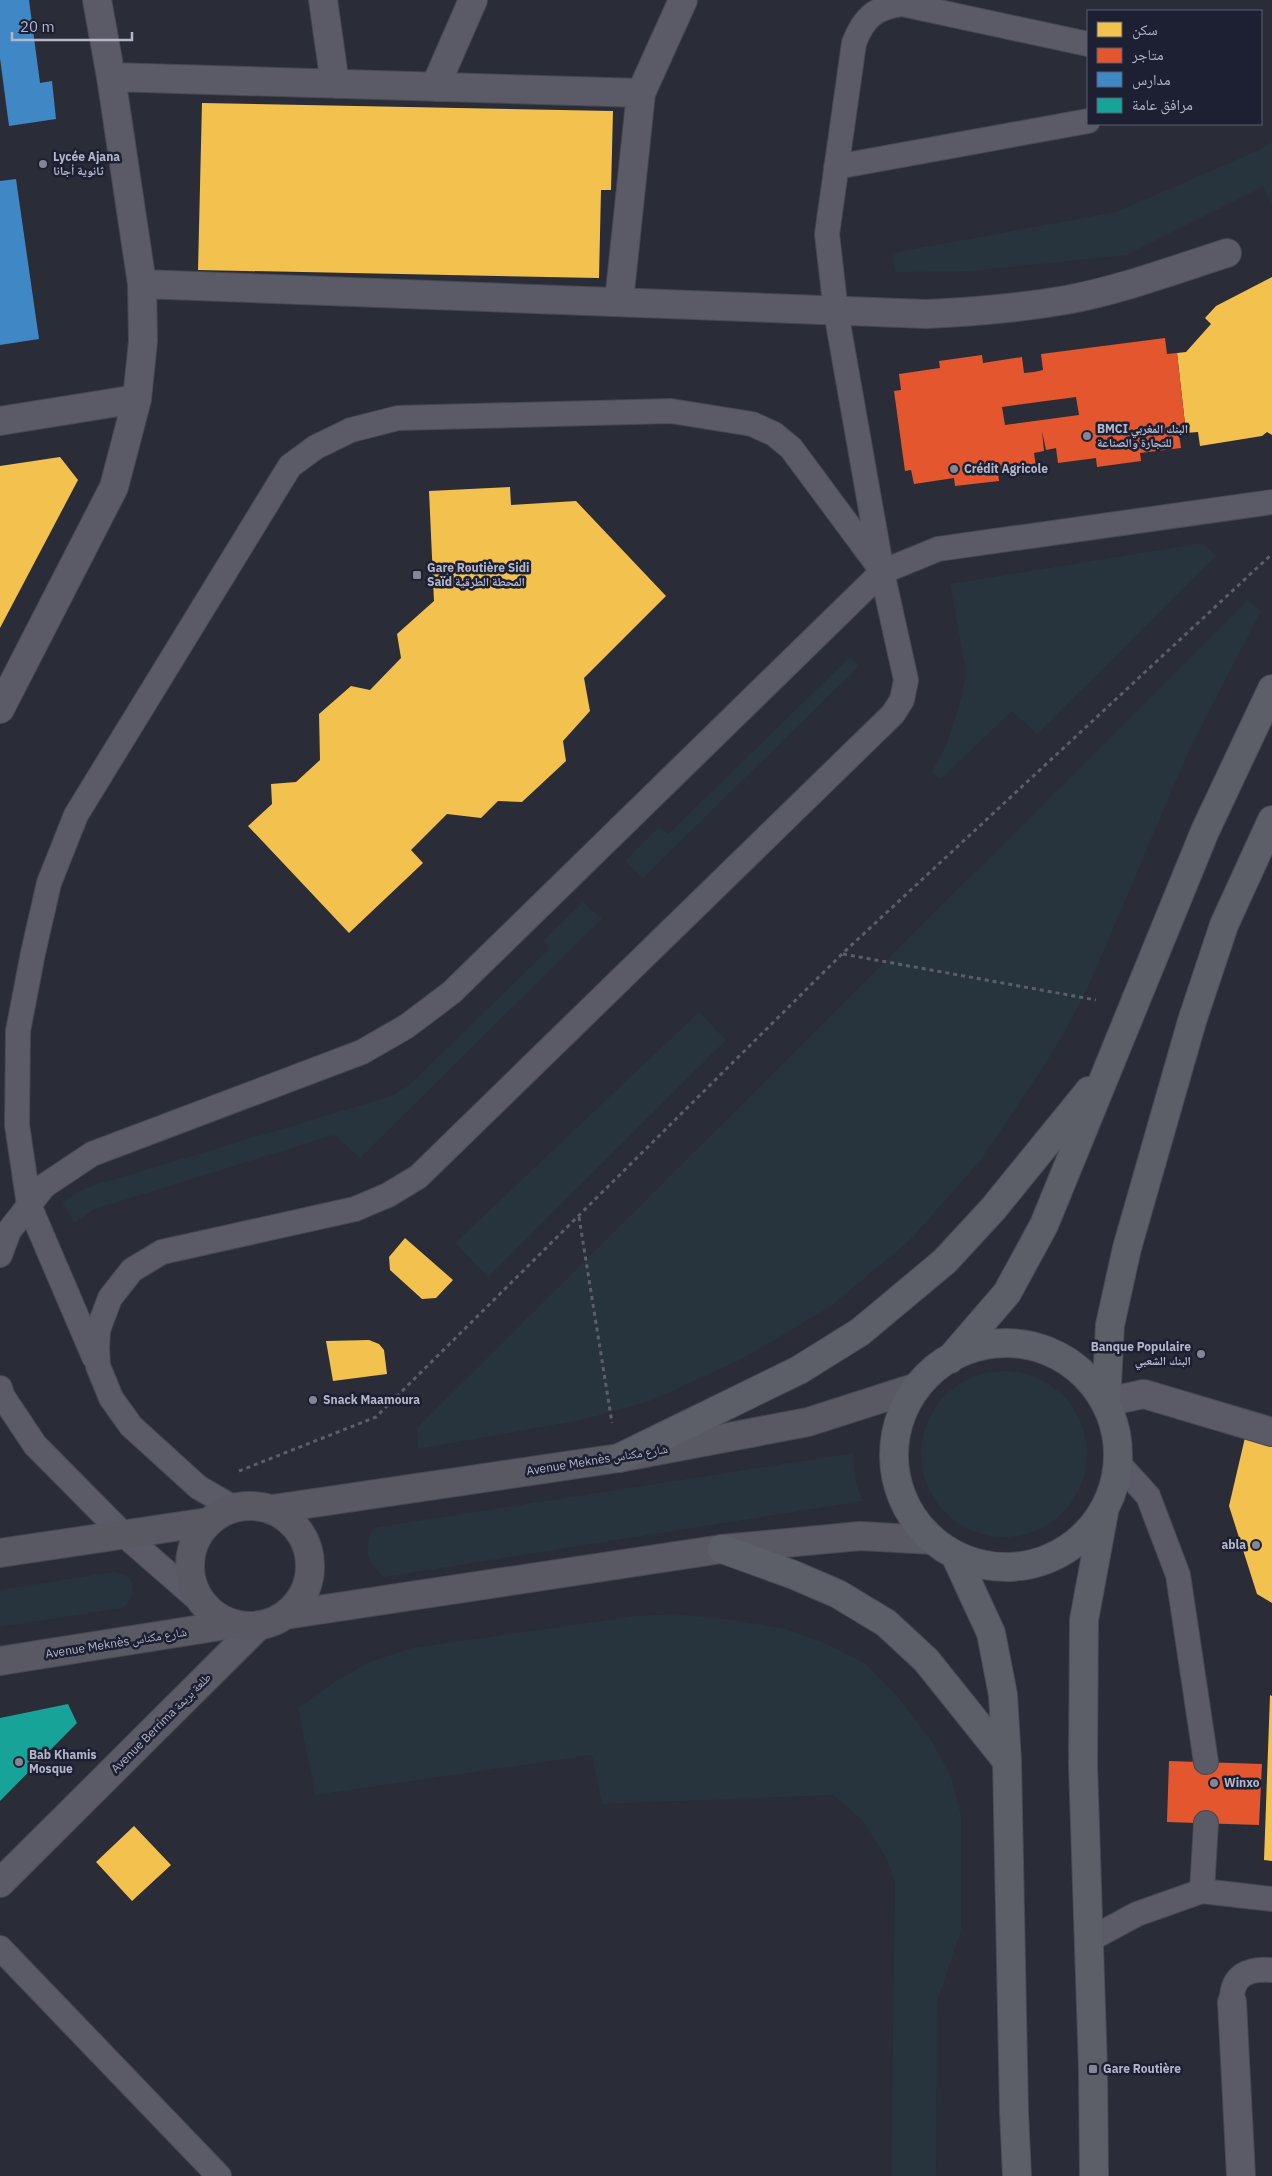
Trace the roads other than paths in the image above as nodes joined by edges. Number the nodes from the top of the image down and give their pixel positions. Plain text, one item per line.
1 (97, 0) edge
2 (323, 0) edge
3 (473, 0) edge
4 (683, 0) edge
5 (1087, 44) edge
6 (112, 77) junction
7 (335, 84) junction
8 (435, 87) junction
9 (641, 93) junction
10 (1087, 121) edge
11 (836, 167) junction
12 (1226, 253) dead end
13 (142, 284) junction
14 (619, 301) junction
15 (836, 312) junction
16 (137, 399) junction
17 (0, 421) edge
18 (1272, 502) edge
19 (882, 572) junction
20 (1272, 689) edge
21 (0, 709) edge
22 (1272, 820) edge
23 (1265, 853) edge
24 (1107, 1068) junction
25 (29, 1205) junction
26 (0, 1255) edge
27 (950, 1359) junction
28 (98, 1366) junction
29 (917, 1387) junction
30 (0, 1388) edge
31 (1106, 1402) junction
32 (1272, 1432) edge
33 (619, 1458) junction
34 (1118, 1463) junction
35 (234, 1508) junction
36 (273, 1509) junction
37 (1104, 1510) junction
38 (208, 1522) junction
39 (122, 1534) junction
40 (933, 1540) junction
41 (722, 1549) junction
42 (0, 1553) edge
43 (955, 1555) junction
44 (201, 1602) junction
45 (285, 1615) junction
46 (246, 1625) junction
47 (0, 1661) edge
48 (1007, 1761) junction
49 (1206, 1762) dead end
50 (1206, 1823) dead end
51 (0, 1883) edge
52 (1202, 1891) junction
53 (1272, 1899) edge
54 (1087, 1942) junction
55 (0, 1948) edge
56 (1272, 1970) edge
57 (1232, 2002) joint
58 (219, 2176) edge
59 (1017, 2176) edge
60 (1094, 2176) edge
61 (1241, 2176) edge

1 - 6 street
2 - 7 street
3 - 8 street
4 - 9 street
5 - 11 lane
6 - 7 street
6 - 13 street
7 - 8 street
8 - 9 street
9 - 14 street
10 - 11 lane
11 - 15 lane
12 - 15 street
13 - 14 street
13 - 16 street
14 - 15 street
15 - 19 lane
16 - 17 street
16 - 21 street
18 - 19 lane
19 - 25 lane
19 - 25 lane
19 - 28 lane
20 - 24 main road
22 - 23 main road
23 - 31 main road
24 - 27 main road
24 - 33 main road
25 - 26 lane
25 - 28 lane
27 - 29 main road
27 - 31 main road
28 - 35 lane
29 - 33 street, Avenue Meknès شارع مكناس
29 - 40 main road
30 - 39 lane
31 - 32 street
31 - 34 main road
33 - 36 street, Avenue Meknès شارع مكناس
34 - 37 main road
34 - 49 lane
35 - 36 street
35 - 38 street
36 - 45 street
37 - 43 main road
37 - 54 main road
38 - 39 street
38 - 44 street
39 - 42 street
39 - 44 lane
40 - 41 street
40 - 43 main road
41 - 45 street
41 - 48 main road
43 - 48 main road
44 - 46 street
45 - 46 street
46 - 47 street, Avenue Meknès شارع مكناس
46 - 51 street, Avenue Berrima طلعة بريمة
48 - 59 main road
50 - 52 lane
52 - 53 lane
52 - 54 lane
54 - 60 main road
55 - 58 lane
56 - 57 lane
57 - 61 street

